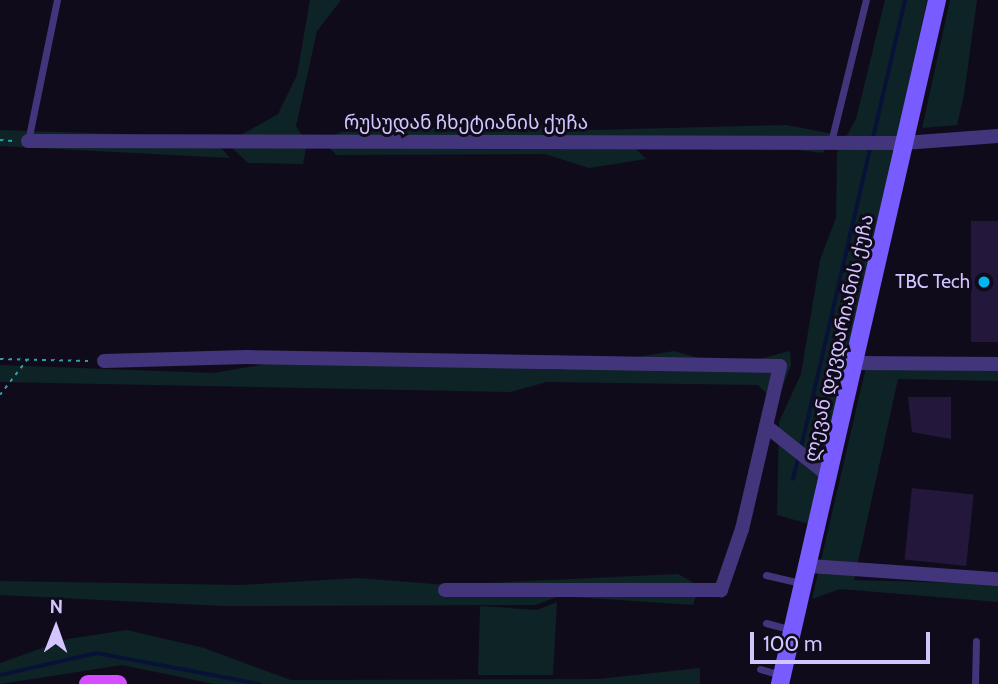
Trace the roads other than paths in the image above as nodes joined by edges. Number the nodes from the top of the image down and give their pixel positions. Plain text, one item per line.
1 (57, 0) edge
2 (866, 0) edge
3 (937, 0) edge
4 (998, 136) edge
5 (29, 141) joint
6 (831, 143) junction
7 (904, 144) junction
8 (104, 361) road end
9 (854, 363) junction
10 (998, 364) edge
11 (766, 426) junction
12 (830, 476) junction
13 (766, 575) dead end
14 (807, 575) junction
15 (998, 579) edge
16 (444, 590) dead end
17 (766, 623) dead end
18 (793, 630) junction
19 (976, 641) dead end
20 (760, 669) dead end
21 (781, 680) edge
22 (88, 684) edge
23 (118, 684) edge
24 (975, 684) edge

1 - 5 lane
2 - 6 lane
3 - 7 main road, ლევან დევდარიანის ქუჩა
4 - 7 street, რუსუდან ჩხეტიანის ქუჩა
5 - 6 street, რუსუდან ჩხეტიანის ქუჩა
6 - 7 street, რუსუდან ჩხეტიანის ქუჩა
7 - 9 main road, ლევან დევდარიანის ქუჩა
8 - 11 street
9 - 10 street
9 - 12 main road, ლევან დევდარიანის ქუჩა
11 - 12 street
11 - 16 street
12 - 14 main road, ლევან დევდარიანის ქუჩა
13 - 14 lane
14 - 15 street
14 - 18 main road, ლევან დევდარიანის ქუჩა
17 - 18 lane
18 - 21 main road, ლევან დევდარიანის ქუჩა
19 - 24 lane
20 - 21 lane
22 - 23 main road

